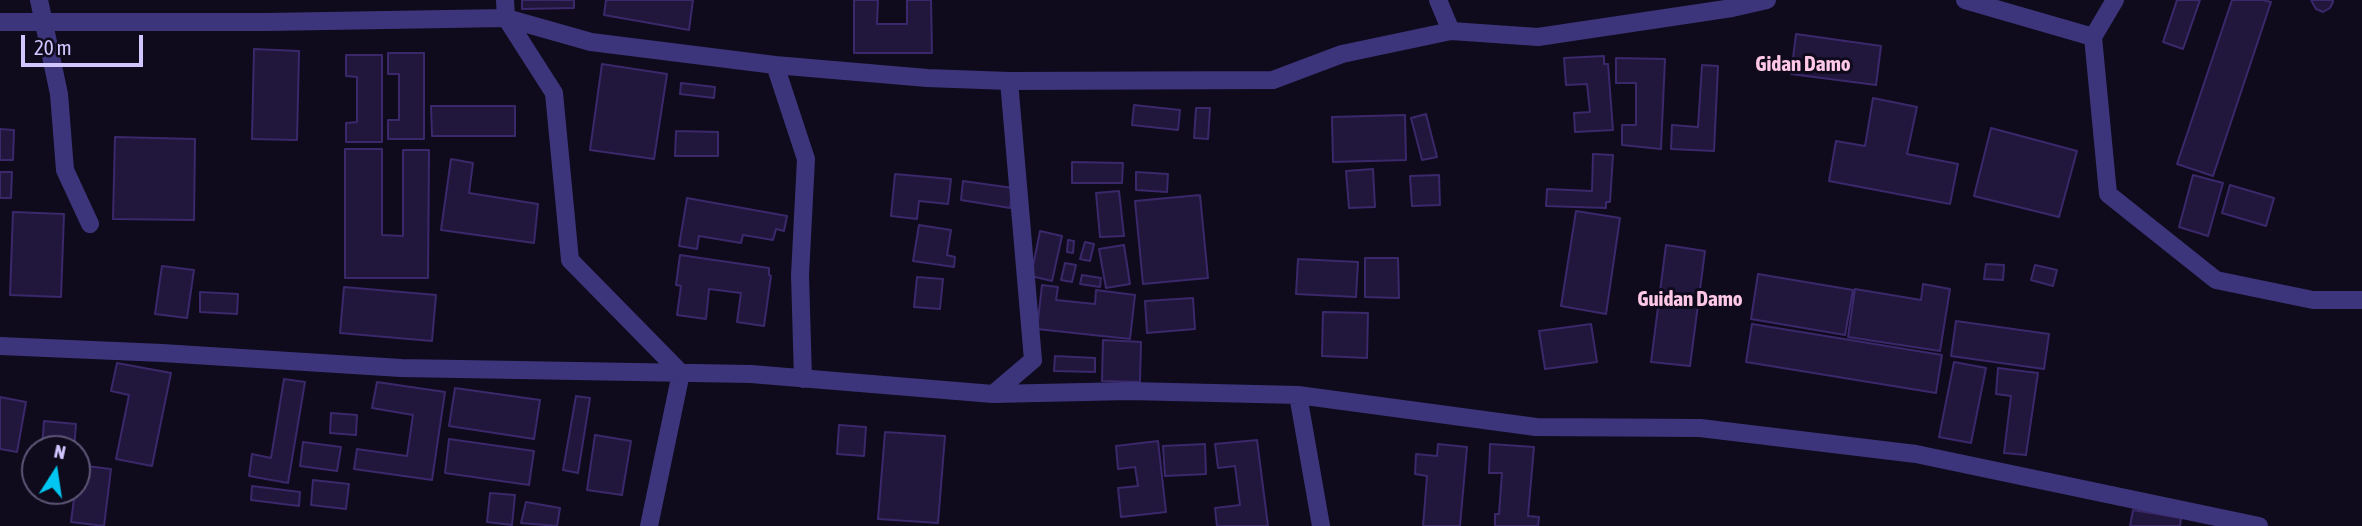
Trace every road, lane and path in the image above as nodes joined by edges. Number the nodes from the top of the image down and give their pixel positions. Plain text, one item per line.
1 (39, 0) edge
2 (1438, 0) edge
3 (1767, 0) edge
4 (1965, 0) edge
5 (2115, 0) edge
6 (506, 9) edge
7 (44, 21) junction
8 (0, 22) edge
9 (1451, 31) junction
10 (2093, 37) junction
11 (775, 65) junction
12 (1009, 81) junction
13 (90, 224) dead end
14 (2362, 300) edge
15 (0, 345) edge
16 (681, 373) junction
17 (803, 379) junction
18 (993, 394) junction
19 (1298, 395) junction
20 (649, 526) edge
21 (1321, 526) edge
22 (2259, 526) edge

1 - 7 street
2 - 9 street
3 - 9 street
4 - 10 street
5 - 10 street
6 - 7 street
6 - 11 street
6 - 16 street
7 - 8 street
7 - 13 street
9 - 12 street
10 - 14 street
11 - 12 street
11 - 17 street
12 - 18 street
15 - 16 street
16 - 17 street
16 - 20 street
17 - 18 street
18 - 19 street
19 - 21 street
19 - 22 street

